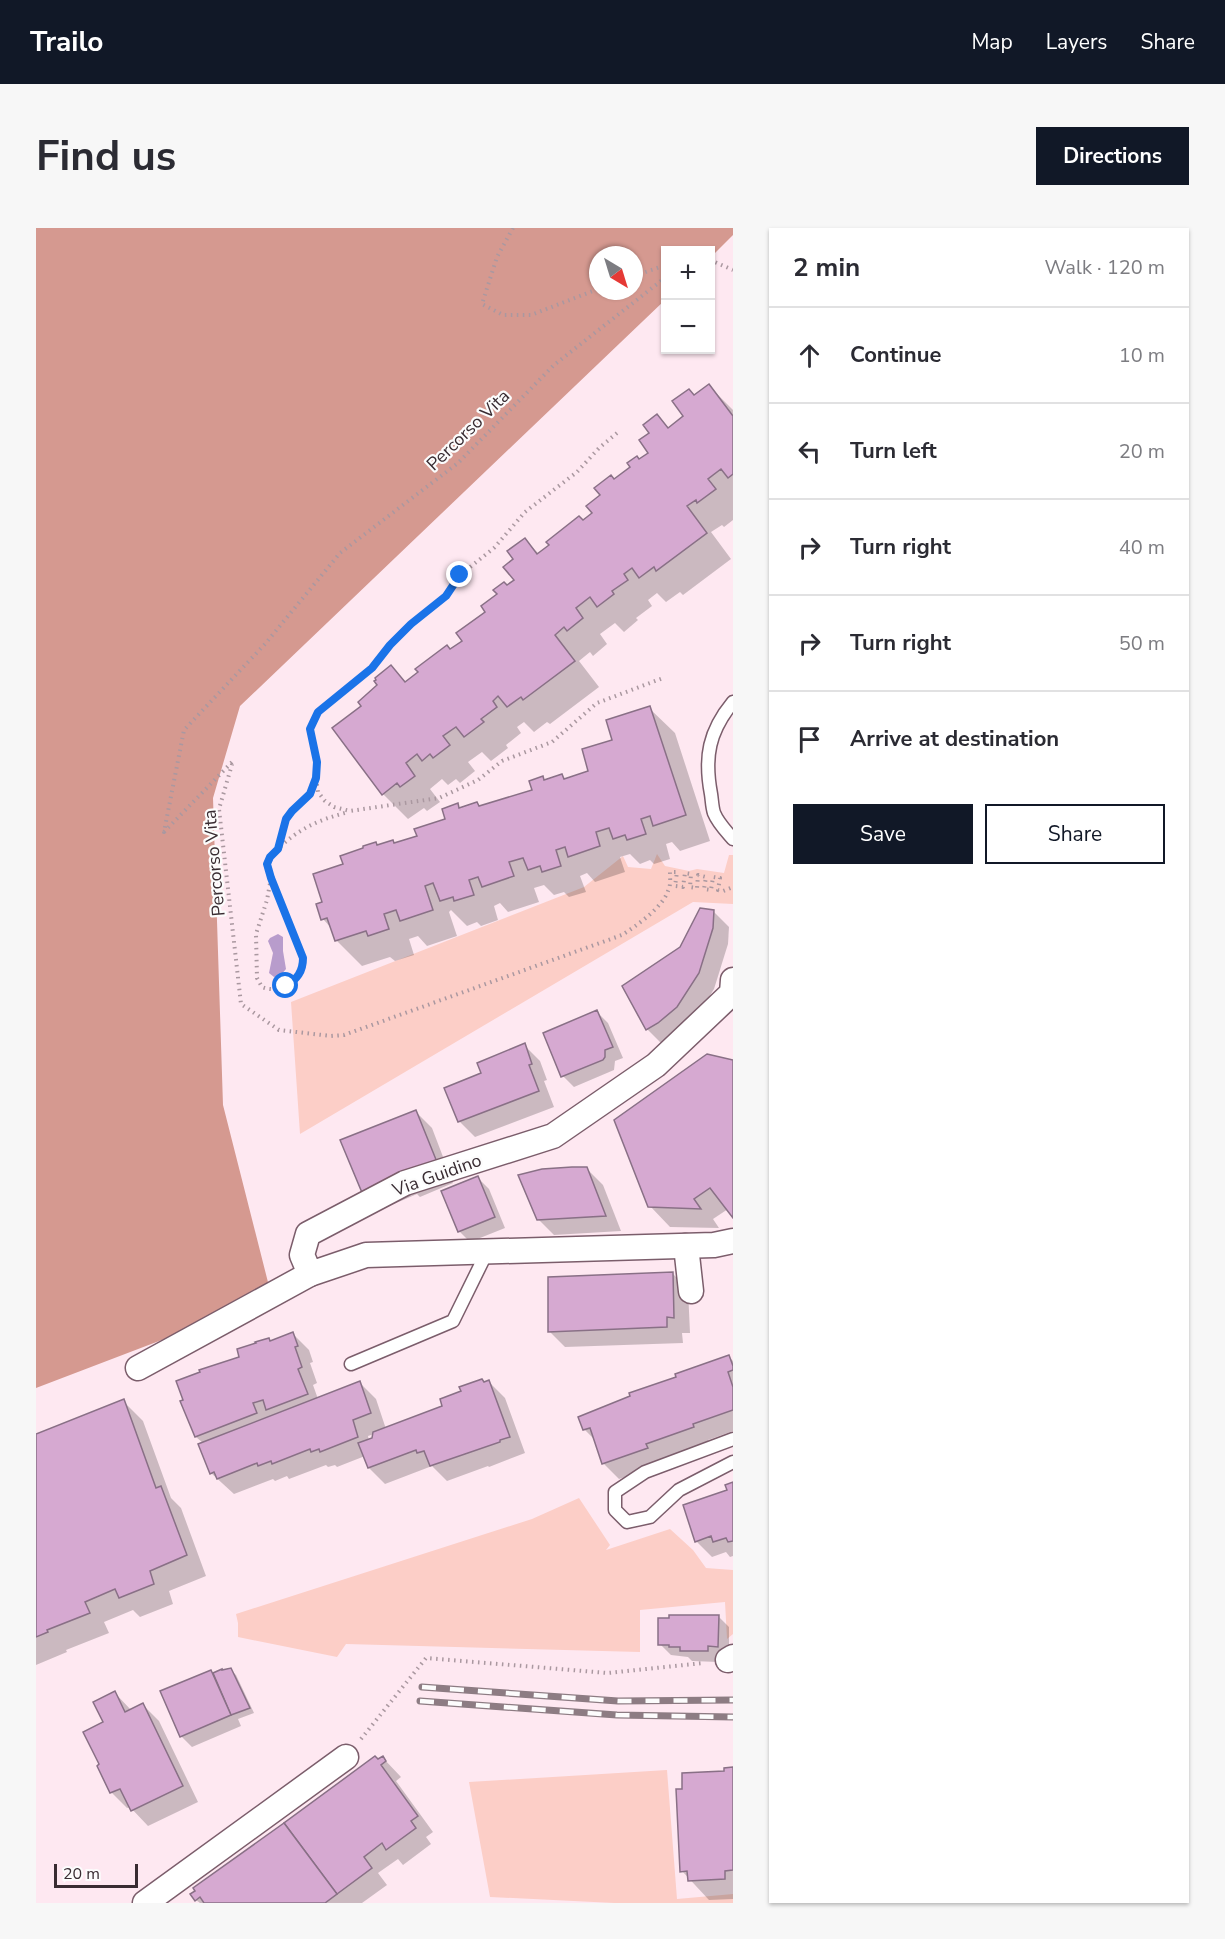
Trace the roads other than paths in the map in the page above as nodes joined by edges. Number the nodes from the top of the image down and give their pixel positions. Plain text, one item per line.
1 (733, 702) edge
2 (733, 839) edge
3 (733, 980) edge
4 (733, 1240) edge
5 (686, 1246) junction
6 (487, 1252) junction
7 (310, 1274) junction
8 (692, 1291) dead end
9 (351, 1364) dead end
10 (138, 1368) dead end
11 (733, 1439) edge
12 (733, 1462) edge
13 (346, 1757) road end
14 (145, 1903) edge

1 - 2 lane
3 - 7 street, Via Guidino
4 - 5 street
5 - 6 street
5 - 8 street
6 - 7 street
6 - 9 lane
7 - 10 street
11 - 12 lane
13 - 14 street

